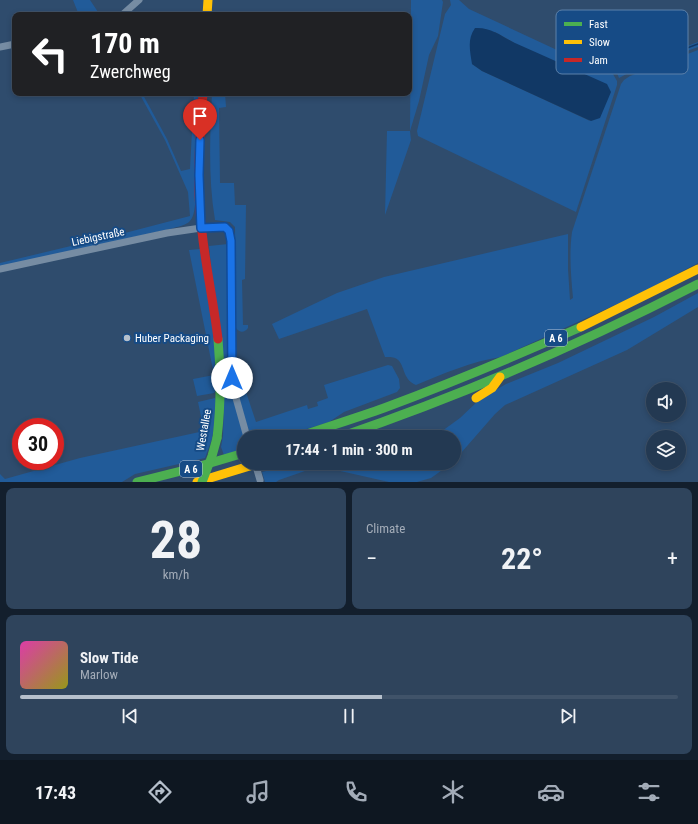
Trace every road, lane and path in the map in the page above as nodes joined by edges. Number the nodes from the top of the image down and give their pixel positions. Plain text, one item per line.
1 (139, 0) edge
2 (125, 12) edge
3 (12, 45) edge
4 (0, 47) edge
5 (202, 96) edge
6 (201, 228) junction
7 (0, 269) edge
8 (698, 269) edge
9 (698, 284) edge
10 (501, 376) junction
11 (476, 398) dead end
12 (245, 430) edge
13 (319, 430) edge
14 (359, 430) edge
15 (237, 456) edge
16 (237, 470) edge
17 (257, 470) edge
18 (261, 481) edge
19 (137, 482) edge
20 (197, 482) edge
21 (202, 482) edge

1 - 2 street
3 - 4 street
5 - 6 main road, Westallee
6 - 7 street, Liebigstraße
6 - 12 street, Liebigstraße
6 - 21 main road, Westallee, bridge
8 - 13 main road, A 6
9 - 10 main road, A 6
10 - 11 main road
10 - 14 main road, A 6
15 - 19 main road, A 6
16 - 20 main road, A 6
17 - 18 street, bridge

